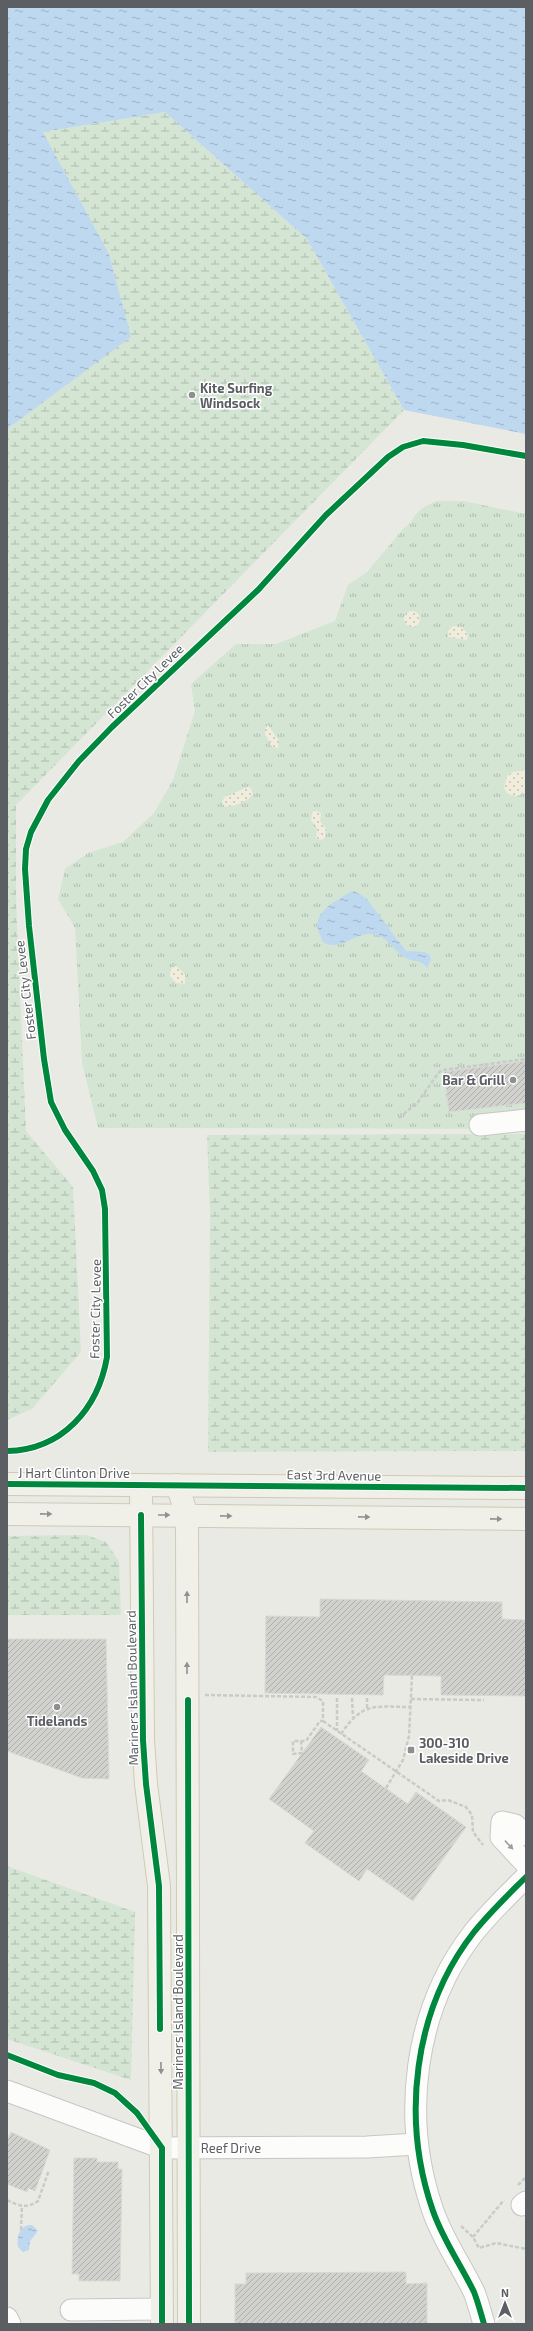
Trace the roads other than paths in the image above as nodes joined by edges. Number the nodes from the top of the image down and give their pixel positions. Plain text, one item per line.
1 (526, 1120) edge
2 (480, 1125) dead end
3 (7, 1484) edge
4 (141, 1485) junction
5 (177, 1485) junction
6 (526, 1488) edge
7 (7, 1514) edge
8 (141, 1515) junction
9 (187, 1515) junction
10 (526, 1519) edge
11 (526, 1835) edge
12 (526, 1864) edge
13 (526, 1877) edge
14 (7, 2091) edge
15 (417, 2144) junction
16 (162, 2148) junction
17 (189, 2148) junction
18 (71, 2310) dead end
19 (162, 2317) edge
20 (7, 2318) edge
21 (10, 2324) edge
22 (189, 2324) edge
23 (484, 2324) edge

1 - 2 street
3 - 4 main road, J Hart Clinton Drive
4 - 5 main road, East 3rd Avenue
4 - 8 main road, Mariners Island Boulevard
5 - 6 main road, East 3rd Avenue
5 - 9 main road, Mariners Island Boulevard
7 -> 8 main road
8 -> 9 main road
8 -> 16 main road, Mariners Island Boulevard
9 -> 10 main road
17 -> 9 main road, Mariners Island Boulevard
11 -> 12 street
13 - 15 street
14 - 16 street, Reef Drive
15 - 17 street, Reef Drive
15 - 23 street
16 - 17 street, Reef Drive
16 - 19 main road, Mariners Island Boulevard
17 - 22 main road, Mariners Island Boulevard
18 - 19 street
20 - 21 street

